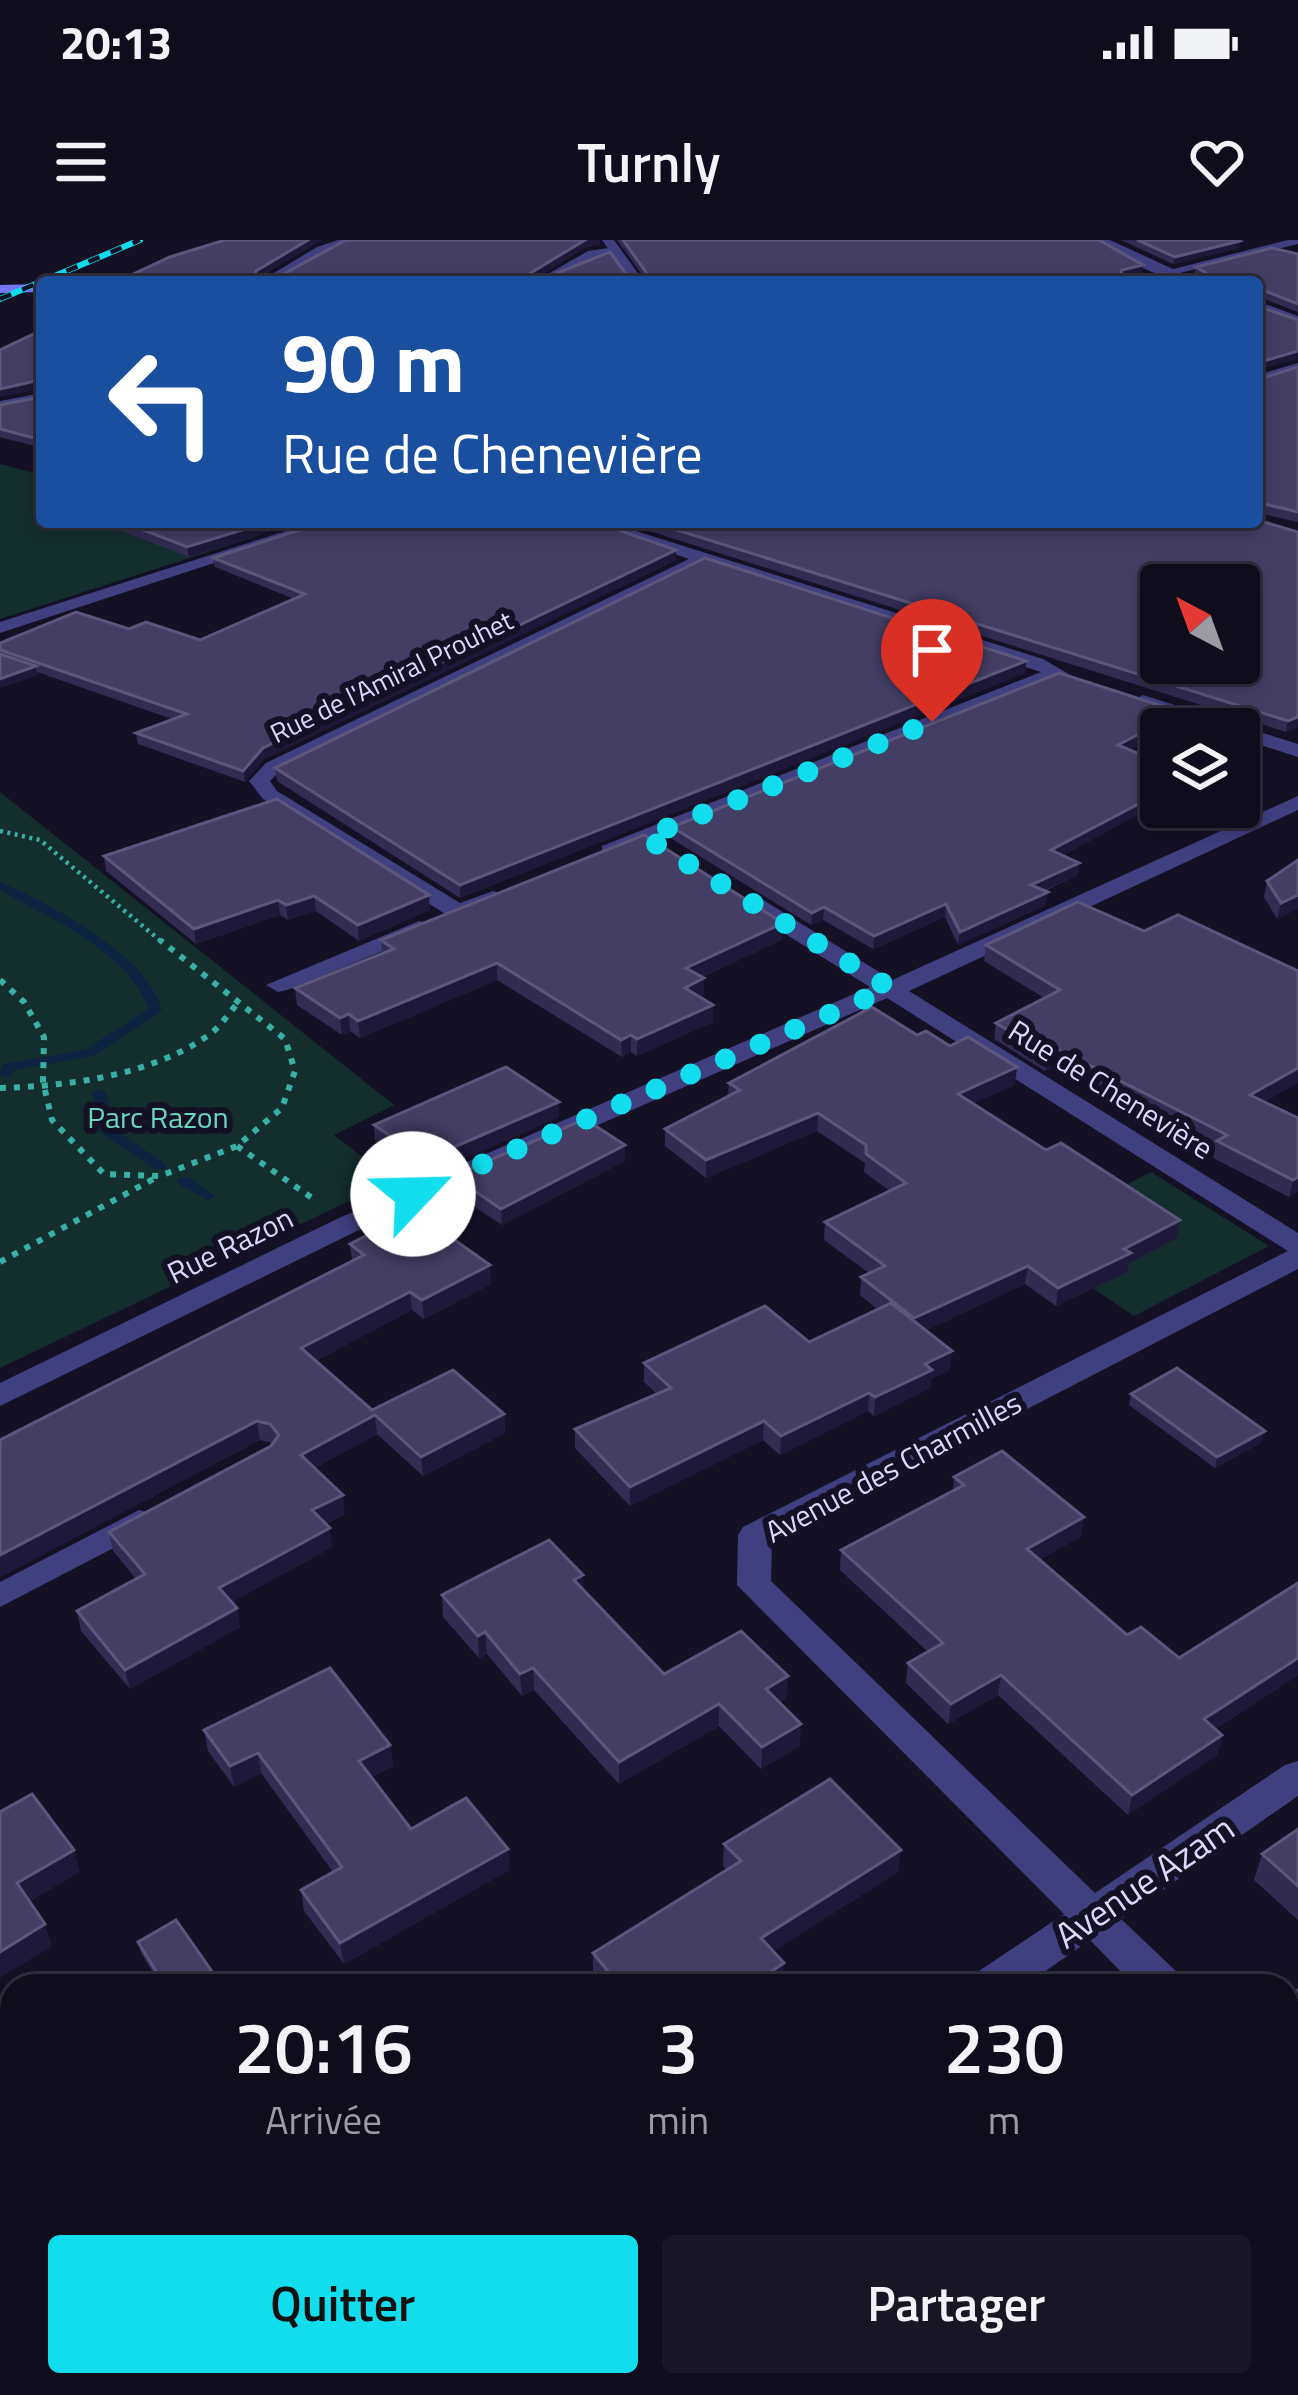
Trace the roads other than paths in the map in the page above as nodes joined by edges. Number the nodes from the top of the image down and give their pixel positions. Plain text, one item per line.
1 (350, 240) edge
2 (1102, 240) edge
3 (1298, 241) edge
4 (612, 245) edge
5 (1170, 273) junction
6 (275, 276) edge
7 (551, 276) edge
8 (634, 276) edge
9 (1156, 276) edge
10 (1178, 276) edge
11 (36, 285) edge
12 (0, 289) edge
13 (1263, 307) edge
14 (1298, 320) edge
15 (1298, 368) edge
16 (1263, 377) edge
17 (36, 398) edge
18 (0, 405) edge
19 (312, 528) edge
20 (609, 528) edge
21 (704, 558) junction
22 (0, 628) edge
23 (1118, 693) edge
24 (1164, 708) edge
25 (1260, 739) edge
26 (1298, 751) edge
27 (1298, 802) edge
28 (583, 862) edge
29 (723, 885) edge
30 (520, 887) edge
31 (458, 912) junction
32 (278, 985) road end
33 (890, 988) junction
34 (1298, 1245) edge
35 (1298, 1257) edge
36 (0, 1396) edge
37 (161, 1508) edge
38 (0, 1596) edge
39 (1298, 1776) edge
40 (1091, 1916) junction
41 (1008, 1974) edge
42 (1151, 1974) edge

1 - 6 street
2 - 5 street
3 - 5 street
4 - 7 street
4 - 8 street
5 - 9 street
5 - 10 street
11 - 12 main road
13 - 14 street
15 - 16 street
17 - 18 street
19 - 22 street
20 - 21 street
21 - 28 street
21 - 31 street, Rue de l'Amiral Prouhet
23 - 24 street
25 - 26 street
27 - 33 street, Rue Razon
29 - 33 street, Rue de Chenevière
30 - 31 street
31 - 32 street
33 - 34 street, Rue de Chenevière
33 - 36 street, Rue Razon
35 - 40 street, Avenue des Charmilles
37 - 38 lane
39 - 40 street, Avenue Azam
40 - 41 street, Avenue Azam
40 - 42 street

